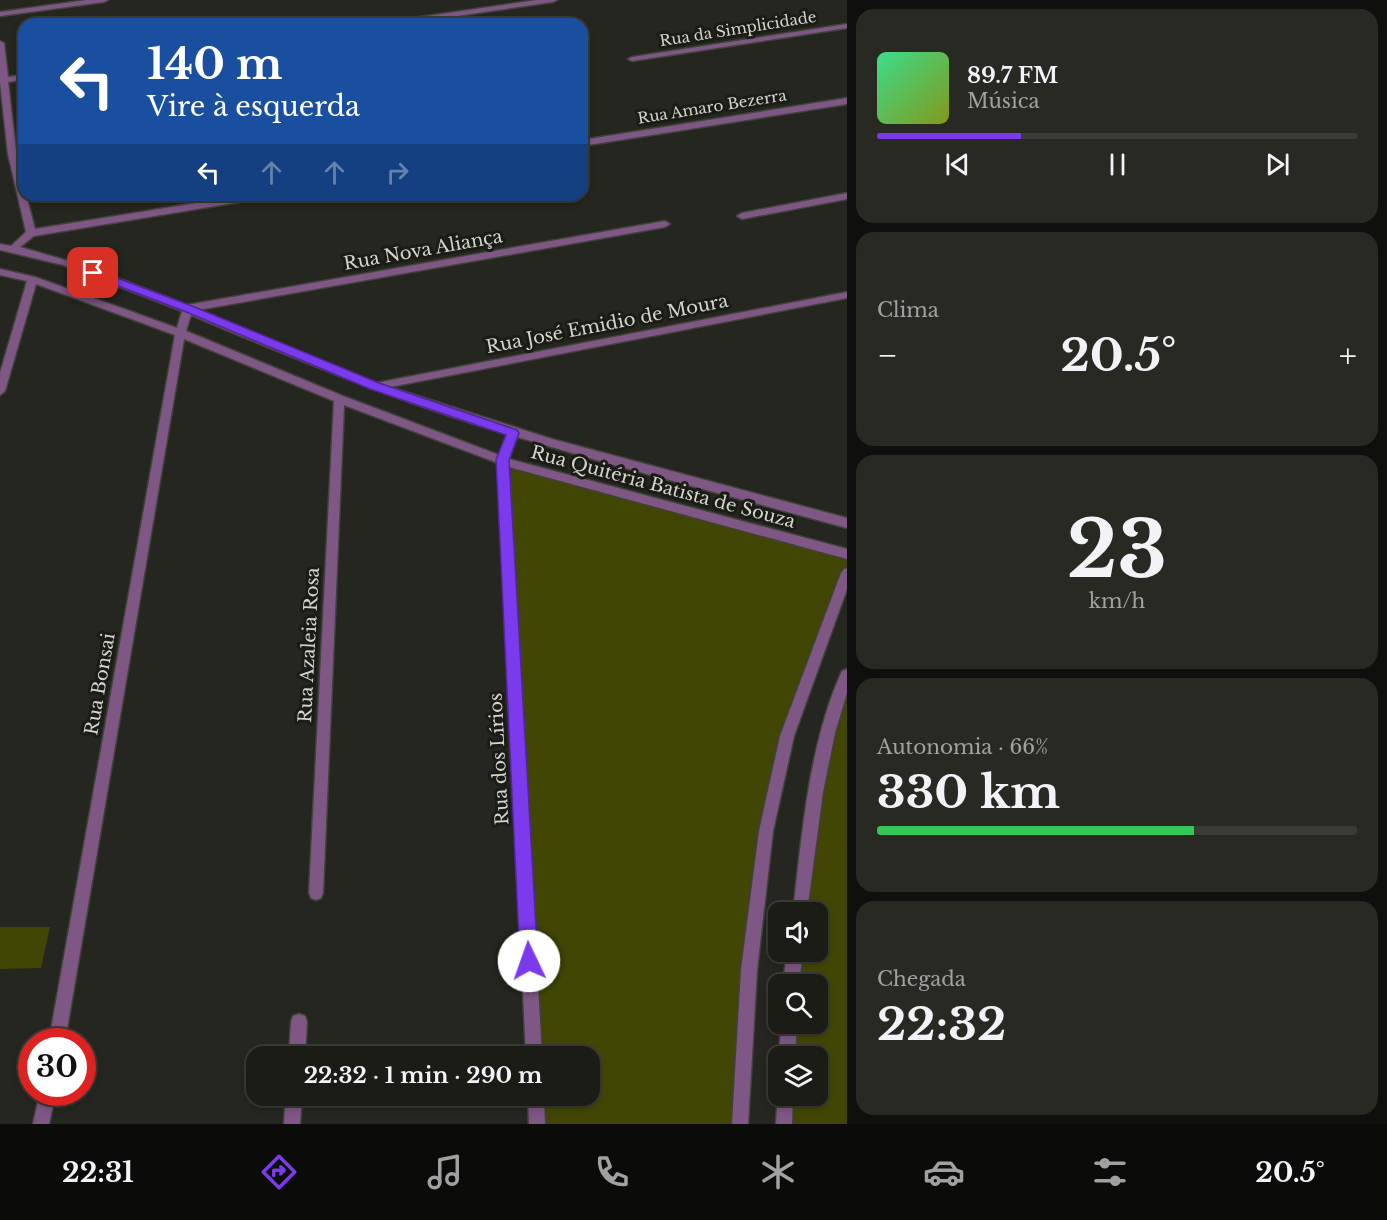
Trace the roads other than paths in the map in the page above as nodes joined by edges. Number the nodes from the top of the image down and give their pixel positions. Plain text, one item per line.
1 (104, 0) edge
2 (553, 0) edge
3 (0, 14) edge
4 (428, 18) edge
5 (847, 26) edge
6 (0, 43) edge
7 (632, 59) dead end
8 (18, 77) edge
9 (3, 80) junction
10 (847, 101) edge
11 (588, 142) edge
12 (18, 153) edge
13 (12, 154) junction
14 (18, 179) edge
15 (847, 196) edge
16 (23, 201) edge
17 (226, 201) edge
18 (742, 216) dead end
19 (665, 224) dead end
20 (31, 233) junction
21 (0, 247) edge
22 (13, 249) junction
23 (0, 272) edge
24 (32, 279) junction
25 (847, 295) edge
26 (188, 308) junction
27 (180, 333) junction
28 (374, 386) junction
29 (0, 391) edge
30 (339, 399) junction
31 (513, 433) junction
32 (503, 460) junction
33 (847, 523) edge
34 (847, 554) edge
35 (847, 573) edge
36 (847, 675) edge
37 (316, 893) dead end
38 (801, 902) edge
39 (299, 1022) dead end
40 (59, 1028) edge
41 (298, 1046) edge
42 (533, 1046) edge
43 (45, 1106) edge
44 (293, 1106) edge
45 (536, 1106) edge
46 (785, 1106) edge
47 (42, 1124) edge
48 (292, 1124) edge
49 (537, 1124) edge
50 (740, 1124) edge
51 (784, 1124) edge

1 - 3 street
2 - 4 street
5 - 7 street, Rua da Simplicidade
6 - 9 street
8 - 9 street
9 - 13 street
10 - 11 street, Rua Amaro Bezerra
12 - 13 street
13 - 14 street
15 - 18 street
16 - 20 street
17 - 20 street
19 - 26 street, Rua Nova Aliança
20 - 22 street
21 - 22 street, Rua Quitéria Batista de Souza
22 - 26 street, Rua Quitéria Batista de Souza
23 - 24 street, Rua Quitéria Batista de Souza
24 - 27 street, Rua Quitéria Batista de Souza
24 - 29 street
25 - 28 street, Rua José Emidio de Moura
26 - 27 street, Rua Bonsai
26 - 28 street, Rua Quitéria Batista de Souza
27 - 30 street, Rua Quitéria Batista de Souza
27 - 40 street, Rua Bonsai
28 - 31 street, Rua Quitéria Batista de Souza
30 - 32 street, Rua Quitéria Batista de Souza
30 - 37 street, Rua Azaleia Rosa
31 - 32 street
31 - 33 street, Rua Quitéria Batista de Souza
32 - 34 street, Rua Quitéria Batista de Souza
32 - 42 street, Rua dos Lírios
35 - 50 street
36 - 38 street
39 - 41 street
43 - 47 street
44 - 48 street
45 - 49 street
46 - 51 street

